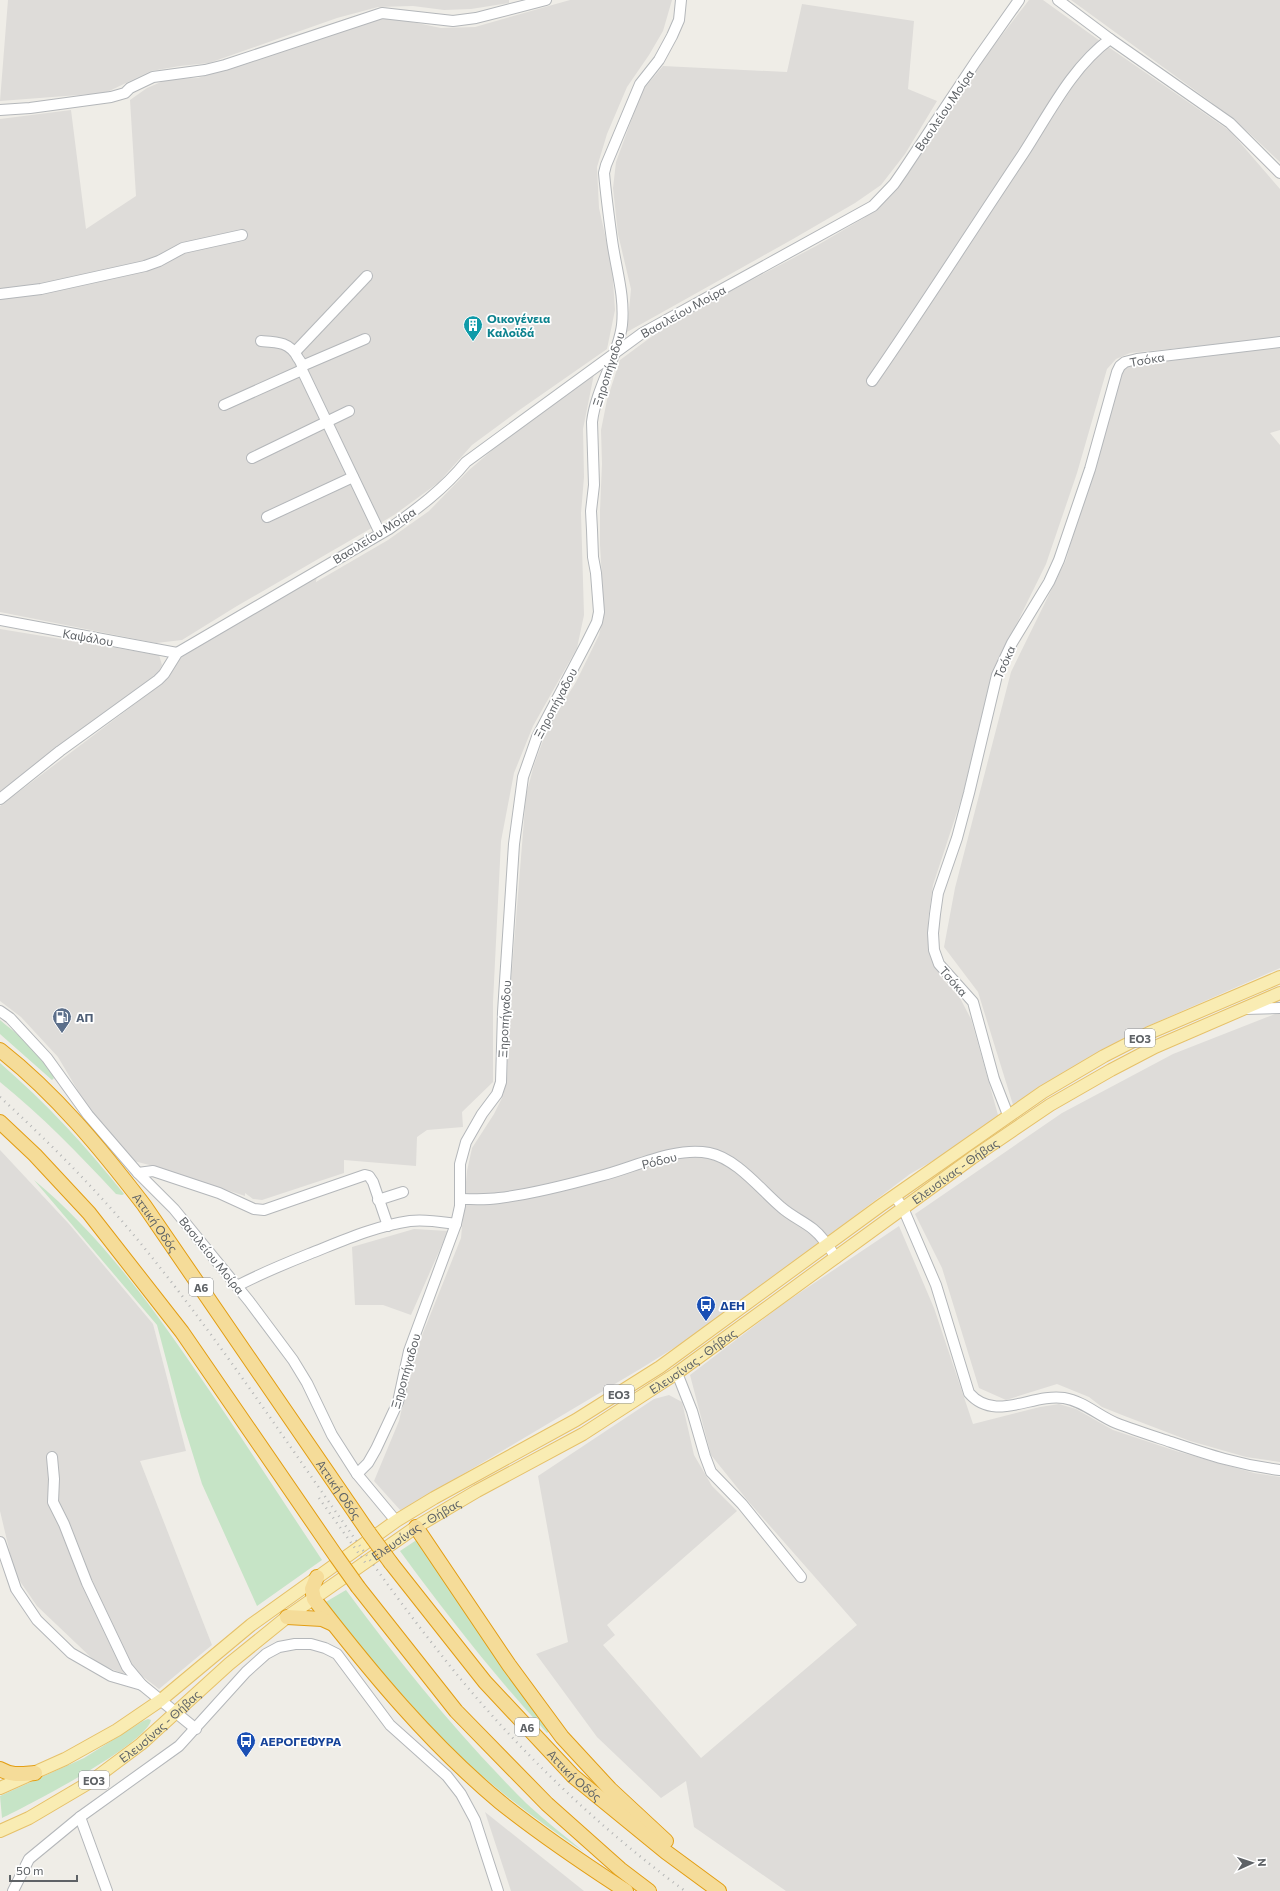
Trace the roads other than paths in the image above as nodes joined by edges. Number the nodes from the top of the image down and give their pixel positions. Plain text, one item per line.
1 (546, 0) edge
2 (682, 0) edge
3 (1020, 0) edge
4 (1058, 0) edge
5 (1110, 39) junction
6 (0, 110) edge
7 (1280, 173) edge
8 (242, 235) dead end
9 (367, 276) dead end
10 (0, 294) edge
11 (365, 339) dead end
12 (261, 341) dead end
13 (1280, 342) edge
14 (295, 352) junction
15 (614, 353) junction
16 (302, 368) junction
17 (872, 381) dead end
18 (224, 405) dead end
19 (349, 411) dead end
20 (327, 422) junction
21 (252, 458) dead end
22 (353, 477) junction
23 (267, 517) dead end
24 (380, 533) junction
25 (0, 620) edge
26 (177, 653) junction
27 (0, 799) edge
28 (1280, 977) edge
29 (1280, 993) edge
30 (1280, 1008) edge
31 (1243, 1009) junction
32 (0, 1011) edge
33 (0, 1050) edge
34 (1008, 1115) junction
35 (0, 1122) edge
36 (138, 1173) junction
37 (403, 1192) dead end
38 (895, 1196) junction
39 (460, 1199) junction
40 (378, 1200) junction
41 (903, 1208) junction
42 (456, 1224) junction
43 (388, 1226) junction
44 (828, 1245) junction
45 (836, 1258) junction
46 (236, 1286) junction
47 (677, 1373) junction
48 (52, 1457) dead end
49 (1280, 1470) edge
50 (357, 1474) junction
51 (396, 1521) junction
52 (416, 1526) junction
53 (0, 1542) edge
54 (800, 1577) dead end
55 (317, 1578) junction
56 (314, 1599) junction
57 (287, 1617) junction
58 (334, 1625) junction
59 (142, 1685) junction
60 (161, 1700) junction
61 (176, 1713) junction
62 (196, 1729) junction
63 (0, 1769) edge
64 (35, 1773) junction
65 (0, 1788) edge
66 (80, 1817) junction
67 (0, 1831) edge
68 (685, 1867) junction
69 (13, 1891) edge
70 (107, 1891) edge
71 (498, 1891) edge
72 (626, 1891) edge
73 (649, 1891) edge
74 (719, 1891) edge

1 - 6 street
2 - 15 street, Ξηροπήγαδου
3 - 15 street, Βασιλείου Μοίρα
4 - 5 street
5 - 7 street
5 - 17 street
8 - 10 street
9 - 14 street
11 - 16 street
12 - 14 street
13 - 34 street, Τσόκα
14 - 16 street
15 - 24 street, Βασιλείου Μοίρα
15 - 39 street, Ξηροπήγαδου
16 - 18 street
16 - 20 street
19 - 20 street
20 - 21 street
20 - 22 street
22 - 23 street
22 - 24 street
24 - 26 street, Βασιλείου Μοίρα
25 - 26 street, Καψάλου
26 - 27 street
28 - 34 main road, Ελευσίνας - Θήβας / ΕΟ3
29 - 31 main road, Ελευσίνας - Θήβας / ΕΟ3
30 - 31 street
31 - 41 main road, Ελευσίνας - Θήβας / ΕΟ3
32 - 36 street, Βασιλείου Μοίρα
33 - 68 highway, Αττική Οδός / Α6, bridge
34 - 38 main road, Ελευσίνας - Θήβας / ΕΟ3
35 - 73 highway, bridge
36 - 40 street
36 - 46 street, Βασιλείου Μοίρα
37 - 40 street
38 - 41 street
38 - 44 main road, Ελευσίνας - Θήβας / ΕΟ3
39 - 42 street, Ξηροπήγαδου
39 - 44 street, Ρόδου
40 - 43 street
41 - 45 main road, Ελευσίνας - Θήβας / ΕΟ3
41 - 49 street
42 - 43 street
42 - 50 street, Ξηροπήγαδου
43 - 46 street
44 - 45 street, Ρόδου
44 - 51 main road, Ελευσίνας - Θήβας / ΕΟ3
45 - 47 main road, Ελευσίνας - Θήβας / ΕΟ3
46 - 50 street, Βασιλείου Μοίρα
47 - 52 main road, Ελευσίνας - Θήβας / ΕΟ3
47 - 54 street
48 - 59 street
50 - 51 street, Βασιλείου Μοίρα
51 - 52 main road
51 - 55 main road, Ελευσίνας - Θήβας / ΕΟ3
52 - 56 main road, Ελευσίνας - Θήβας / ΕΟ3
52 - 68 highway
53 - 59 street
55 - 56 highway
55 - 60 main road, Ελευσίνας - Θήβας / ΕΟ3
56 - 57 main road, Ελευσίνας - Θήβας / ΕΟ3
56 - 58 highway
57 - 58 highway
57 - 61 main road, Ελευσίνας - Θήβας / ΕΟ3
58 - 72 highway
59 - 60 street
60 - 61 street
60 - 64 main road, Ελευσίνας - Θήβας / ΕΟ3
61 - 62 street
61 - 67 main road, Ελευσίνας - Θήβας / ΕΟ3
62 - 66 street
62 - 71 street
63 - 64 highway
64 - 65 main road, Ελευσίνας - Θήβας / ΕΟ3
66 - 69 street
66 - 70 street
68 - 74 highway, Αττική Οδός / Α6

